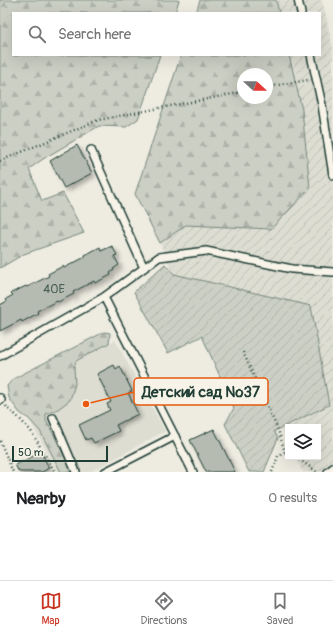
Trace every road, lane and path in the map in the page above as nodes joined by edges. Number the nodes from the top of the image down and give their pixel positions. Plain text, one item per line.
1 (298, 0) edge
2 (301, 12) edge
3 (310, 56) edge
4 (316, 78) junction
5 (273, 86) edge
6 (237, 93) edge
7 (91, 150) dead end
8 (0, 161) edge
9 (333, 175) edge
10 (144, 268) junction
11 (333, 272) edge
12 (104, 297) junction
13 (243, 352) dead end
14 (0, 356) edge
15 (1, 399) edge
16 (54, 418) dead end
17 (175, 436) junction
18 (0, 441) edge
19 (285, 450) edge
20 (285, 453) edge
21 (300, 460) edge
22 (333, 468) edge
23 (13, 472) edge
24 (56, 472) edge
25 (76, 472) edge
26 (105, 472) edge
27 (193, 472) edge
28 (272, 472) edge
29 (317, 472) edge
30 (328, 472) edge

1 - 2 lane
3 - 4 lane
4 - 5 path
4 - 9 lane
6 - 8 path
7 - 10 lane
10 - 11 lane
10 - 12 lane
12 - 14 lane
12 - 17 lane
13 - 19 path
15 - 24 path
16 - 25 lane
17 - 26 lane
17 - 27 lane
18 - 23 path
20 - 28 path
21 - 29 path
22 - 30 lane

